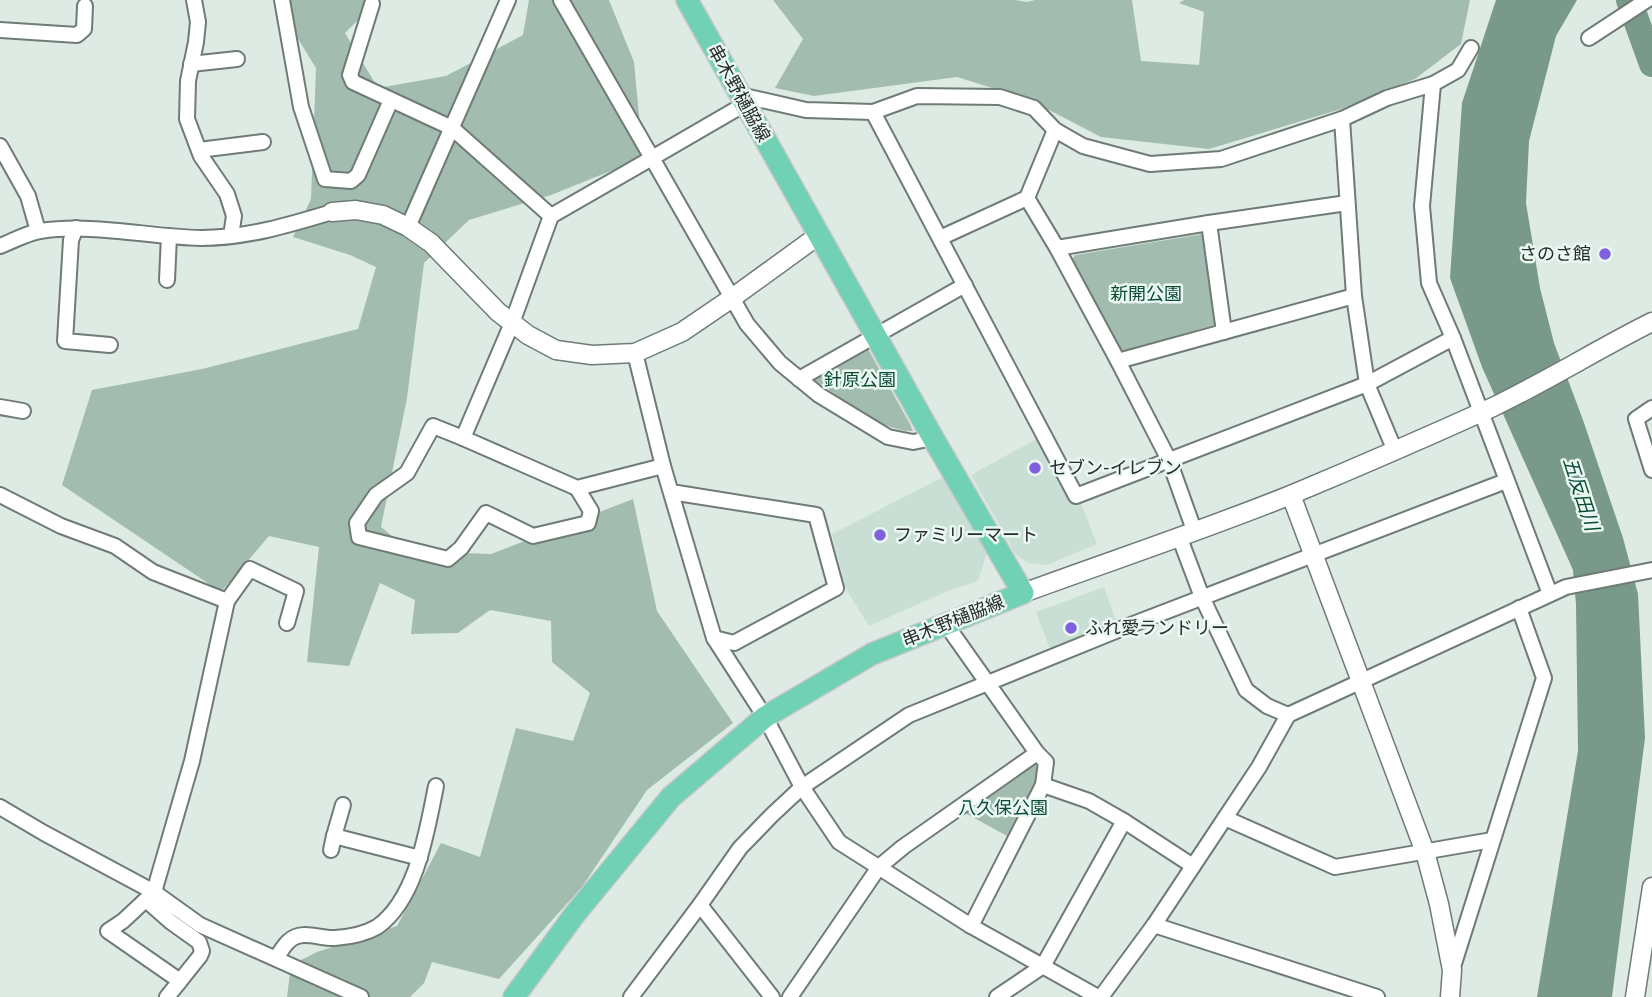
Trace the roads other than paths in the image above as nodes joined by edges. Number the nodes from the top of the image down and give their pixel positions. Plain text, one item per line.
1 (194, 0) edge
2 (282, 0) edge
3 (508, 0) edge
4 (561, 0) edge
5 (687, 0) edge
6 (1647, 0) edge
7 (368, 1) edge
8 (85, 6) dead end
9 (0, 30) edge
10 (1589, 38) dead end
11 (1471, 48) dead end
12 (237, 59) dead end
13 (191, 64) junction
14 (1433, 84) junction
15 (391, 100) junction
16 (743, 100) junction
17 (873, 112) junction
18 (1342, 119) junction
19 (452, 128) junction
20 (1055, 130) junction
21 (263, 142) dead end
22 (0, 146) edge
23 (199, 150) junction
24 (652, 159) junction
25 (1027, 198) junction
26 (1347, 203) junction
27 (332, 212) joint
28 (551, 216) junction
29 (1209, 223) junction
30 (408, 227) junction
31 (76, 228) junction
32 (37, 231) junction
33 (819, 235) junction
34 (169, 236) junction
35 (231, 236) junction
36 (940, 238) junction
37 (0, 246) edge
38 (1057, 248) junction
39 (167, 280) dead end
40 (965, 285) junction
41 (1354, 296) junction
42 (732, 298) junction
43 (1652, 322) edge
44 (512, 323) junction
45 (1224, 332) junction
46 (876, 336) junction
47 (1453, 338) junction
48 (110, 345) dead end
49 (635, 353) junction
50 (1118, 361) junction
51 (799, 379) junction
52 (1367, 384) junction
53 (0, 407) edge
54 (1652, 408) edge
55 (1487, 409) junction
56 (23, 411) dead end
57 (463, 438) junction
58 (933, 438) junction
59 (1395, 451) junction
60 (1168, 460) junction
61 (663, 466) junction
62 (1652, 470) edge
63 (1506, 481) junction
64 (577, 488) junction
65 (671, 492) junction
66 (0, 495) edge
67 (1291, 495) junction
68 (1187, 533) junction
69 (1313, 555) junction
70 (1652, 570) edge
71 (1023, 593) junction
72 (1550, 594) junction
73 (1202, 597) junction
74 (227, 601) junction
75 (1519, 608) junction
76 (287, 623) dead end
77 (945, 623) junction
78 (714, 638) junction
79 (1360, 681) junction
80 (988, 684) junction
81 (1288, 715) junction
82 (765, 718) junction
83 (1037, 753) junction
84 (1043, 785) junction
85 (436, 786) dead end
86 (802, 787) junction
87 (342, 805) dead end
88 (0, 807) edge
89 (1226, 818) junction
90 (1124, 821) junction
91 (1492, 840) junction
92 (1425, 852) junction
93 (420, 858) junction
94 (1192, 866) junction
95 (879, 867) junction
96 (1652, 887) edge
97 (150, 896) junction
98 (700, 905) junction
99 (1154, 925) junction
100 (971, 926) junction
101 (276, 958) junction
102 (1043, 966) junction
103 (1452, 970) junction
104 (180, 981) junction
105 (1354, 994) edge
106 (167, 997) edge
107 (361, 997) edge
108 (514, 997) edge
109 (631, 997) edge
110 (772, 997) edge
111 (790, 997) edge
112 (997, 997) edge
113 (1099, 997) edge
114 (1377, 997) edge
115 (1450, 997) edge
116 (1635, 997) edge

1 - 13 street
2 - 15 street
3 - 19 street
4 - 24 street
5 - 16 main road, 串木野樋脇線
6 - 10 street
7 - 15 street
8 - 9 street
11 - 14 street
12 - 13 street
13 - 23 street
14 - 18 street
14 - 47 street
15 - 19 street
16 - 17 street
16 - 24 street
16 - 33 main road, 串木野樋脇線
17 - 20 street
17 - 36 street
18 - 20 street
18 - 26 street
19 - 28 street
19 - 30 street
20 - 25 street
21 - 23 street
22 - 32 street
23 - 35 street
24 - 28 street
24 - 42 street
25 - 36 street
25 - 38 street
26 - 29 street
26 - 41 street
27 - 30 street
27 - 35 street
28 - 44 street
29 - 38 street
29 - 45 street
30 - 44 street
31 - 32 street
31 - 34 street
31 - 48 street
32 - 37 street
33 - 42 street
33 - 46 main road, 串木野樋脇線
34 - 35 street
34 - 39 street
36 - 40 street
38 - 50 street
40 - 46 street
40 - 60 street
41 - 45 street
41 - 52 street
42 - 49 street
42 - 51 street
43 - 55 street
44 - 49 street
44 - 57 street
45 - 50 street
46 - 51 street
46 - 58 main road, 串木野樋脇線
47 - 52 street
47 - 55 street
49 - 61 street
50 - 60 street
51 - 58 street
52 - 59 street
52 - 60 street
53 - 56 street
54 - 62 street
55 - 59 street
55 - 63 street
57 - 64 street
57 - 64 street
58 - 71 main road, 串木野樋脇線
59 - 67 street
60 - 68 street
61 - 64 street
61 - 65 street
63 - 69 street
63 - 72 street
65 - 78 street
65 - 78 street
66 - 74 street
67 - 68 street
67 - 69 street
68 - 71 street
68 - 73 street
69 - 73 street
69 - 79 street
70 - 72 street
71 - 77 main road, 串木野樋脇線
72 - 75 street
73 - 80 street
73 - 81 street
74 - 76 street
74 - 97 street
75 - 79 street
75 - 91 street
77 - 80 street
77 - 82 main road, 串木野樋脇線
78 - 82 street
79 - 81 street
79 - 92 street
80 - 83 street
80 - 86 street
81 - 89 street
82 - 86 street
82 - 108 main road, 串木野樋脇線
83 - 84 street
83 - 95 street
84 - 90 street
84 - 100 street
85 - 93 street
86 - 95 street
86 - 98 street
87 - 93 street
88 - 97 street
89 - 92 street
89 - 94 street
90 - 94 street
90 - 102 street
91 - 92 street
91 - 103 street
92 - 103 street
93 - 101 street
94 - 99 street
95 - 100 street
95 - 111 street
96 - 116 street
97 - 101 street
97 - 104 street
97 - 104 street
98 - 109 street
98 - 110 street
99 - 105 street
99 - 113 street
100 - 102 street
101 - 107 street
102 - 112 street
102 - 113 street
103 - 115 street
104 - 106 street
105 - 114 street

